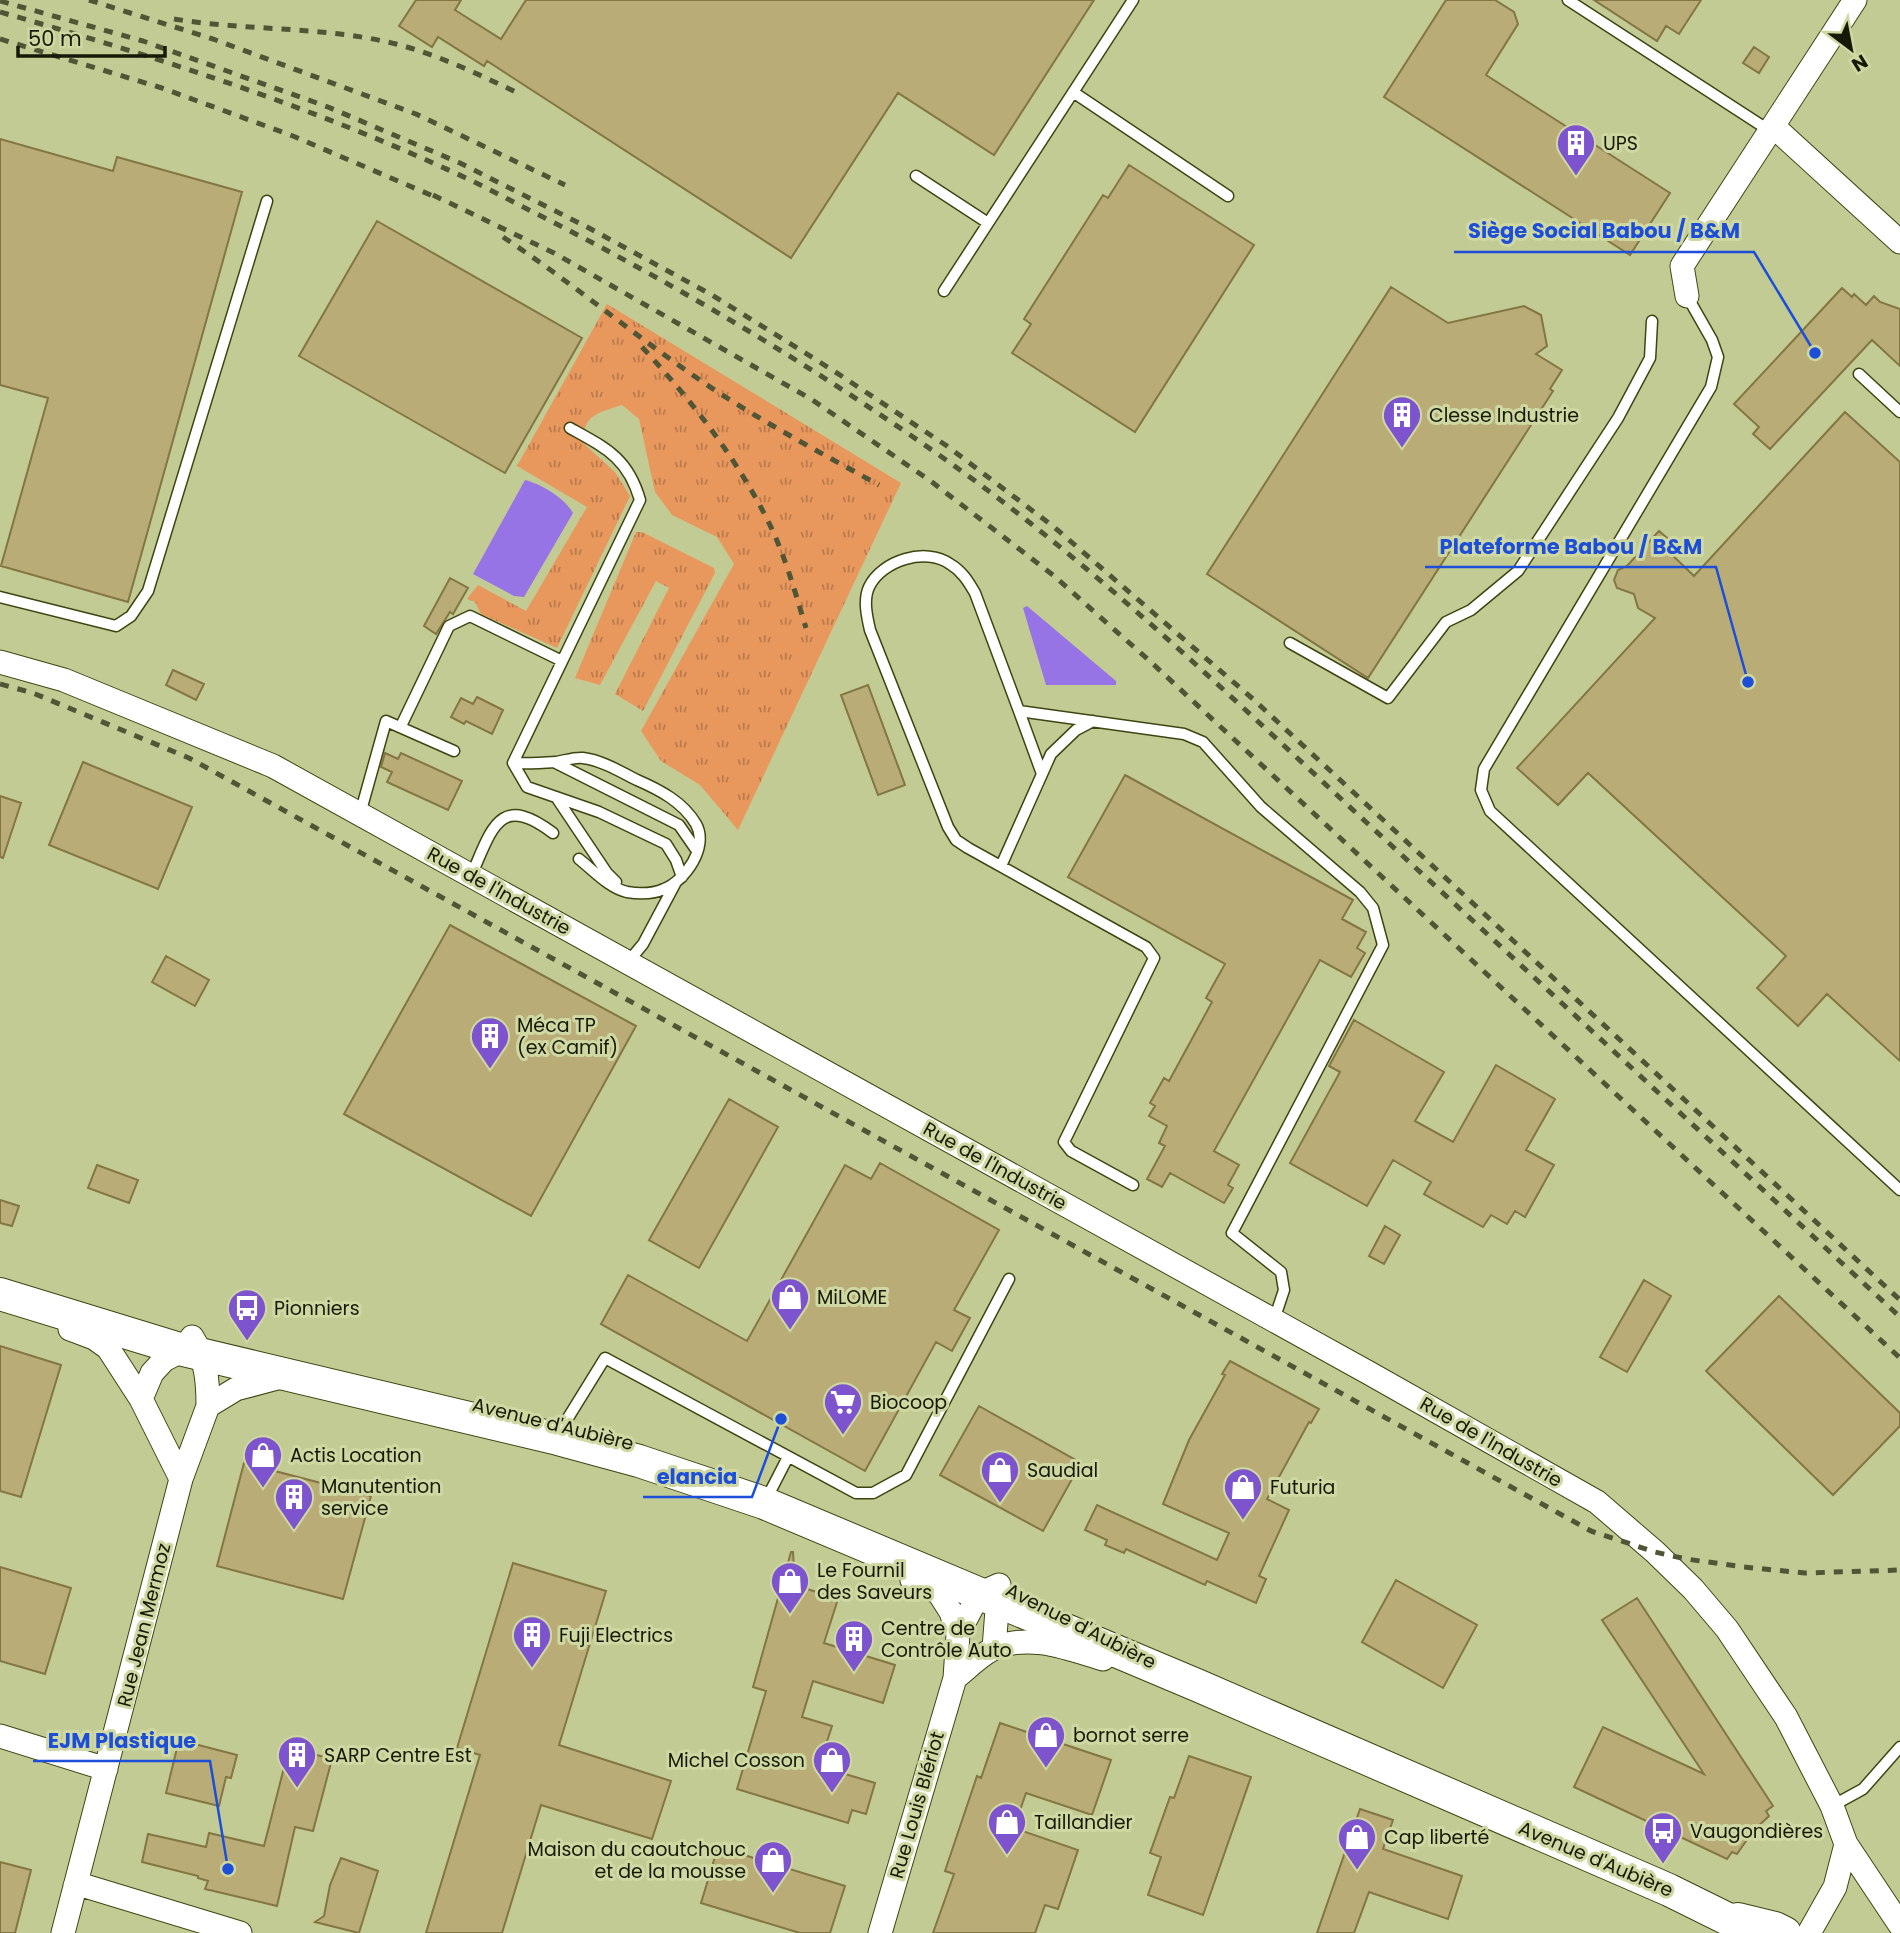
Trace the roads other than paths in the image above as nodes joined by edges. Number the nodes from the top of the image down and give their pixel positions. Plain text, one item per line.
1 (1133, 0) edge
2 (1568, 0) edge
3 (1855, 0) edge
4 (1073, 92) junction
5 (1772, 129) junction
6 (916, 176) dead end
7 (1228, 196) dead end
8 (267, 201) dead end
9 (988, 223) junction
10 (1900, 242) edge
11 (944, 291) dead end
12 (1687, 296) joint
13 (1652, 321) dead end
14 (1859, 374) dead end
15 (1900, 412) edge
16 (570, 428) dead end
17 (0, 597) edge
18 (1290, 643) dead end
19 (562, 661) junction
20 (0, 662) edge
21 (1019, 711) junction
22 (1093, 721) junction
23 (401, 726) junction
24 (454, 751) dead end
25 (554, 762) junction
26 (513, 763) junction
27 (1042, 774) junction
28 (556, 797) junction
29 (359, 814) junction
30 (554, 833) dead end
31 (697, 851) junction
32 (579, 859) dead end
33 (1001, 866) junction
34 (471, 876) junction
35 (680, 879) junction
36 (625, 892) junction
37 (628, 962) junction
38 (1133, 1185) dead end
39 (1900, 1190) edge
40 (0, 1276) edge
41 (1009, 1279) dead end
42 (0, 1294) edge
43 (0, 1304) edge
44 (1274, 1320) junction
45 (193, 1347) junction
46 (287, 1376) junction
47 (141, 1399) junction
48 (208, 1406) junction
49 (561, 1433) junction
50 (788, 1457) junction
51 (181, 1479) junction
52 (768, 1496) junction
53 (992, 1593) junction
54 (958, 1634) junction
55 (994, 1648) junction
56 (955, 1678) junction
57 (1199, 1686) junction
58 (0, 1736) edge
59 (1900, 1747) edge
60 (106, 1769) junction
61 (1832, 1806) junction
62 (1846, 1844) junction
63 (75, 1886) junction
64 (1723, 1916) junction
65 (1900, 1925) edge
66 (63, 1933) edge
67 (240, 1933) edge
68 (880, 1933) edge
69 (1756, 1933) edge
70 (1785, 1933) edge
71 (1809, 1933) edge

1 - 4 lane
2 - 5 lane
3 - 5 street
4 - 7 lane
4 - 9 lane
5 - 10 street
5 - 12 street
6 - 9 lane
8 - 17 lane
9 - 11 lane
12 - 39 lane
13 - 18 lane
14 - 15 lane
16 - 19 lane
19 - 23 lane
19 - 26 lane
20 - 29 street, Rue de l'Industrie
21 - 22 lane
21 - 27 lane
21 - 33 lane
22 - 27 lane
22 - 44 lane
23 - 24 lane
23 - 29 lane
25 - 26 lane
25 - 31 lane
25 - 31 lane
26 - 28 lane
27 - 33 lane
28 - 35 lane
28 - 36 lane
29 - 34 street, Rue de l'Industrie
30 - 34 lane
31 - 35 lane
32 - 36 lane
33 - 38 lane
34 - 37 street, Rue de l'Industrie
35 - 36 lane
35 - 37 lane
37 - 44 street, Rue de l'Industrie
40 - 45 main road, Avenue d'Aubière
41 - 50 lane
42 - 45 main road, Avenue d'Aubière
43 - 47 street
44 - 61 street, Rue de l'Industrie
45 - 46 main road, Avenue d'Aubière
45 - 47 street
45 - 48 street, Rue Jean Mermoz
45 - 49 main road, Avenue d'Aubière
46 - 48 street
46 - 49 main road, Avenue d'Aubière
47 - 51 street
48 - 51 street, Rue Jean Mermoz
49 - 50 lane
49 - 52 main road, Avenue d'Aubière
50 - 52 lane
51 - 60 street, Rue Jean Mermoz
52 - 53 main road, Avenue d'Aubière
52 - 54 street, Avenue d'Aubière
53 - 54 street
53 - 55 street
53 - 57 main road, Avenue d'Aubière
54 - 56 street, Avenue d'Aubière
55 - 56 street, Avenue d'Aubière
55 - 57 street, Avenue d'Aubière
56 - 68 street, Rue Louis Blériot
57 - 64 main road, Avenue d'Aubière
58 - 60 street
59 - 61 lane
60 - 63 street, Rue Jean Mermoz
61 - 62 street, Rue de l'Industrie
62 - 65 street, Rue de l'Industrie
62 - 71 street
63 - 66 street, Rue Jean Mermoz
63 - 67 street
64 - 69 main road, Avenue d'Aubière
64 - 70 main road, Avenue d'Aubière

